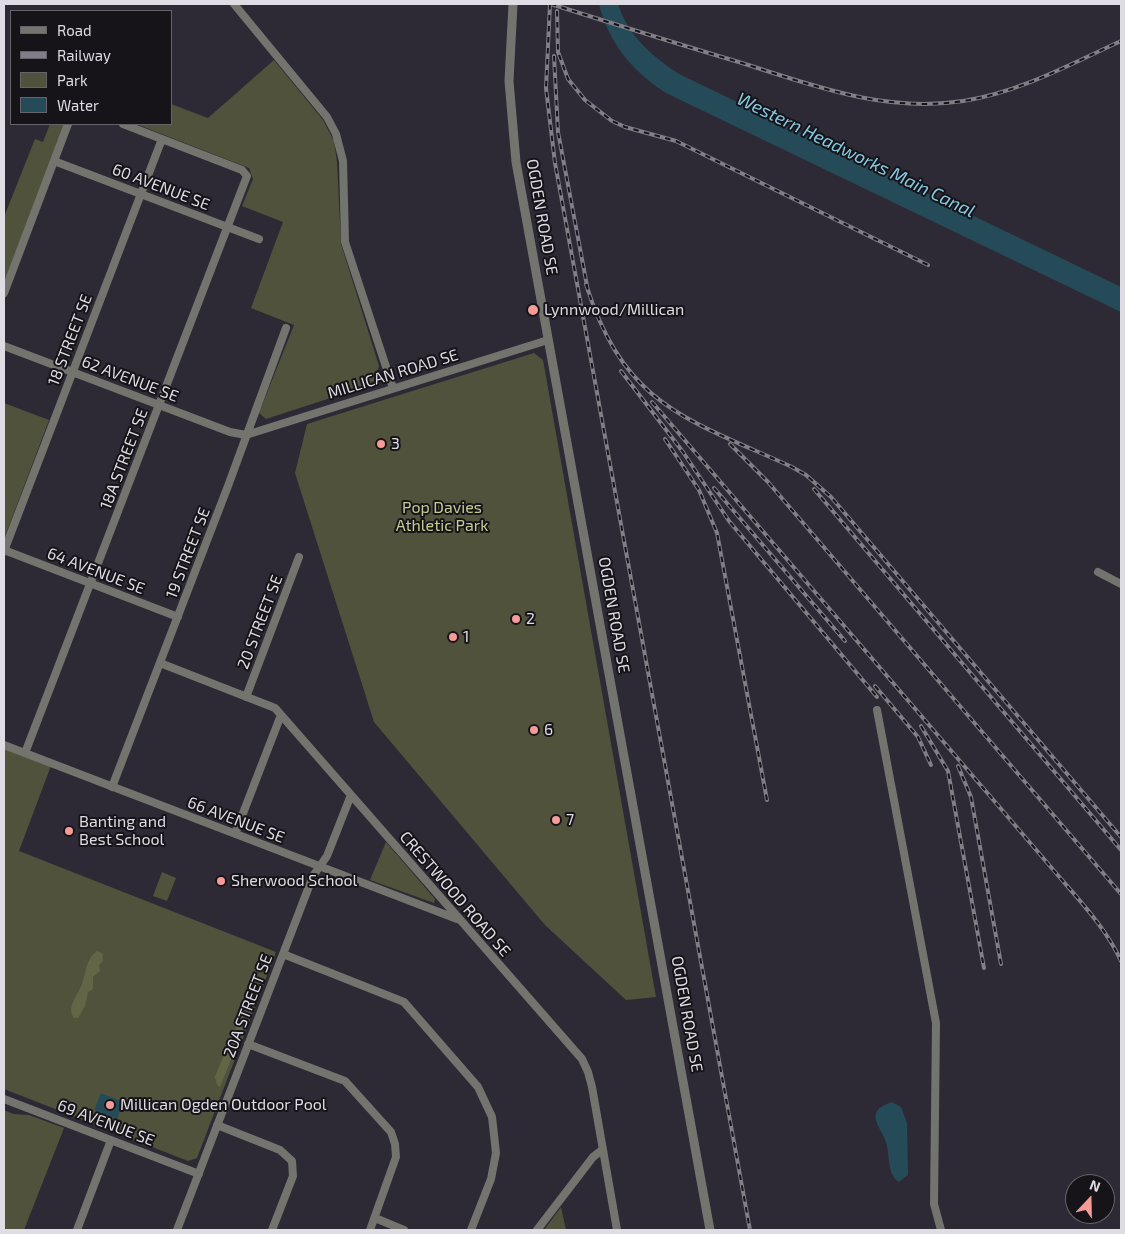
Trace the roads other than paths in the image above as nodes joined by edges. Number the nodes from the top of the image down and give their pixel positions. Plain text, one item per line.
1 (234, 4) edge
2 (513, 4) edge
3 (68, 125) edge
4 (126, 125) edge
5 (162, 139) junction
6 (54, 161) junction
7 (141, 194) junction
8 (227, 227) junction
9 (258, 239) dead end
10 (4, 293) edge
11 (286, 328) dead end
12 (548, 340) junction
13 (4, 346) edge
14 (72, 372) junction
15 (392, 388) junction
16 (159, 406) junction
17 (246, 435) junction
18 (4, 551) edge
19 (299, 557) dead end
20 (1098, 572) dead end
21 (91, 583) junction
22 (1121, 584) edge
23 (178, 617) junction
24 (160, 663) junction
25 (246, 697) junction
26 (877, 710) dead end
27 (282, 714) junction
28 (4, 745) edge
29 (25, 753) junction
30 (112, 787) junction
31 (351, 795) junction
32 (236, 834) junction
33 (320, 867) junction
34 (459, 919) junction
35 (283, 954) junction
36 (248, 1044) junction
37 (4, 1098) edge
38 (217, 1125) junction
39 (111, 1140) junction
40 (602, 1150) junction
41 (198, 1174) junction
42 (374, 1218) junction
43 (77, 1230) edge
44 (177, 1230) edge
45 (272, 1230) edge
46 (370, 1230) edge
47 (404, 1230) edge
48 (471, 1230) edge
49 (537, 1230) edge
50 (617, 1230) edge
51 (710, 1230) edge
52 (942, 1230) edge

1 - 15 street
2 - 12 street, OGDEN ROAD SE
3 - 6 street
4 - 5 street
5 - 7 street, 18 STREET SE
5 - 8 street, 18A STREET SE
6 - 7 street, 60 AVENUE SE
6 - 10 street
7 - 8 street, 60 AVENUE SE
7 - 14 street, 18 STREET SE
8 - 9 street, 60 AVENUE SE
8 - 16 street, 18A STREET SE
11 - 17 street, 19 STREET SE
12 - 15 street, MILLICAN ROAD SE
12 - 51 street, OGDEN ROAD SE
13 - 14 street, 62 AVENUE SE
14 - 16 street, 62 AVENUE SE
14 - 18 street, 18 STREET SE
15 - 17 street, MILLICAN ROAD SE
16 - 17 street, 62 AVENUE SE
16 - 21 street, 18A STREET SE
17 - 23 street, 19 STREET SE
18 - 21 street, 64 AVENUE SE
19 - 25 street, 20 STREET SE
20 - 22 street
21 - 23 street, 64 AVENUE SE
21 - 29 street, 18A STREET SE
23 - 24 street, 19 STREET SE
24 - 25 street, CRESTWOOD ROAD SE
24 - 30 street, 19 STREET SE
25 - 27 street, CRESTWOOD ROAD SE
26 - 52 street
27 - 31 street, CRESTWOOD ROAD SE
27 - 32 street
28 - 29 street, 66 AVENUE SE
29 - 30 street, 66 AVENUE SE
30 - 32 street, 66 AVENUE SE
31 - 33 street, 20A STREET SE
31 - 34 street, CRESTWOOD ROAD SE
32 - 33 street, 66 AVENUE SE
33 - 34 street, 66 AVENUE SE
33 - 35 street, 20A STREET SE
34 - 40 street, CRESTWOOD ROAD SE
35 - 36 street, 20A STREET SE
35 - 48 street
36 - 38 street, 20A STREET SE
36 - 42 street
37 - 39 street, 69 AVENUE SE
38 - 41 street, 20A STREET SE
38 - 45 street
39 - 41 street, 69 AVENUE SE
39 - 43 street
40 - 49 street
40 - 50 street, CRESTWOOD ROAD SE
41 - 44 street, 20A STREET SE
42 - 46 street
42 - 47 street

